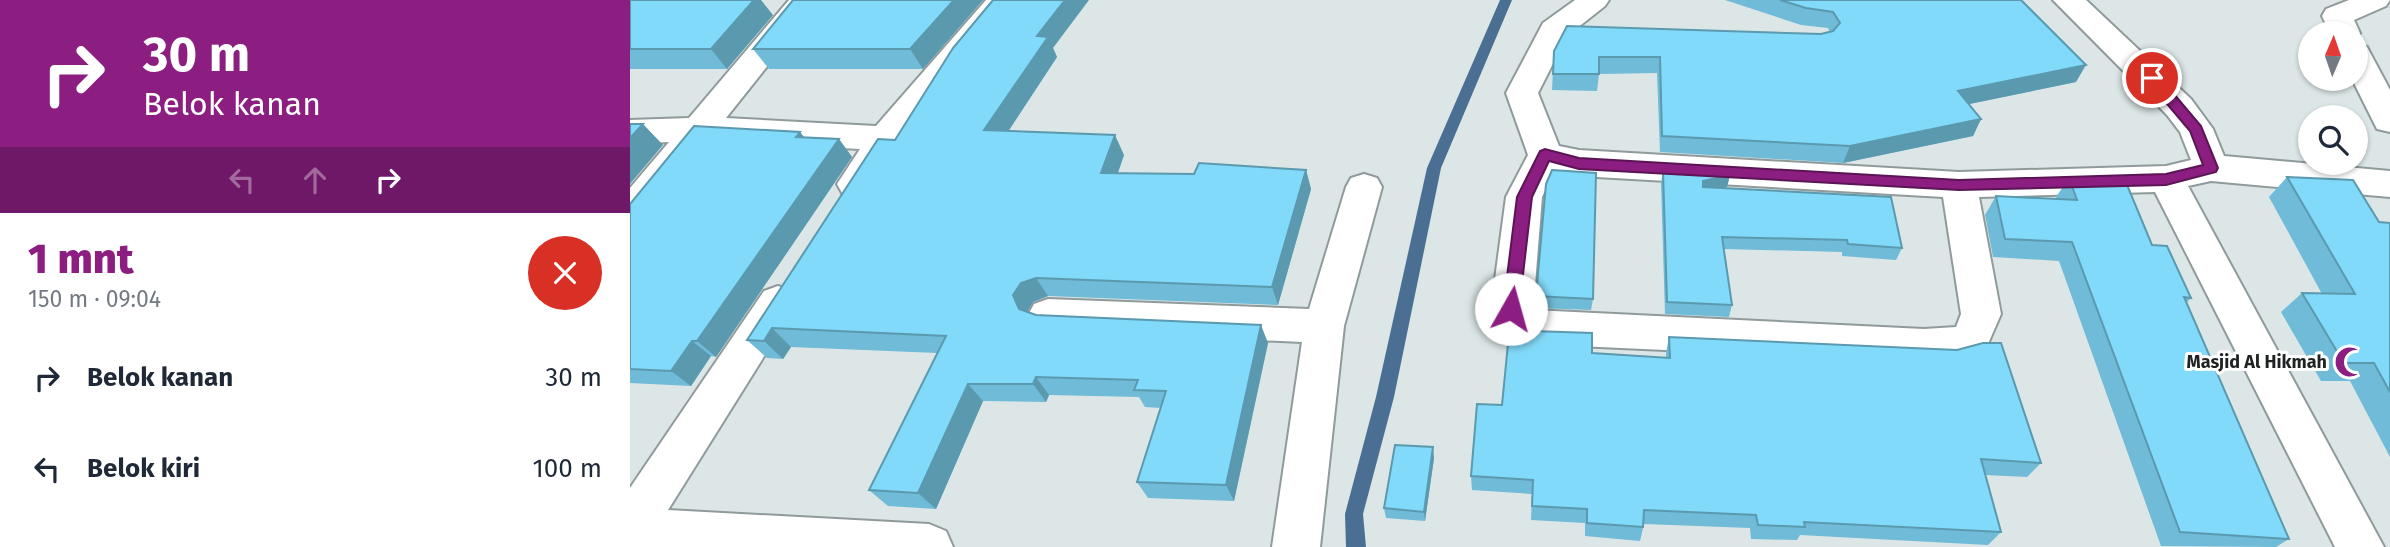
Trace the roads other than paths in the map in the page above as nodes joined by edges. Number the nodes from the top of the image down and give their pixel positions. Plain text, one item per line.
1 (1002, 0) edge
2 (2068, 0) edge
3 (2375, 0) edge
4 (760, 3) dead end
5 (802, 3) edge
6 (1595, 16) edge
7 (2339, 21) edge
8 (2368, 78) edge
9 (2389, 121) edge
10 (701, 129) junction
11 (630, 132) edge
12 (885, 138) junction
13 (1545, 155) junction
14 (2211, 168) junction
15 (2166, 179) junction
16 (2390, 184) edge
17 (1959, 185) junction
18 (1364, 187) dead end
19 (630, 213) edge
20 (833, 218) edge
21 (795, 275) edge
22 (1048, 315) edge
23 (1324, 326) junction
24 (630, 529) edge
25 (929, 547) edge
26 (1296, 547) edge
27 (2360, 547) edge

1 - 12 street
2 - 14 street
3 - 7 street
4 - 5 street
5 - 10 street
6 - 13 street
8 - 9 street
10 - 11 street
10 - 12 street
10 - 19 street
12 - 20 street
13 - 17 street
13 - 17 street
14 - 15 street
14 - 16 street
15 - 17 street
15 - 27 street
18 - 23 street
21 - 24 street
22 - 23 street
23 - 26 street
24 - 25 street

